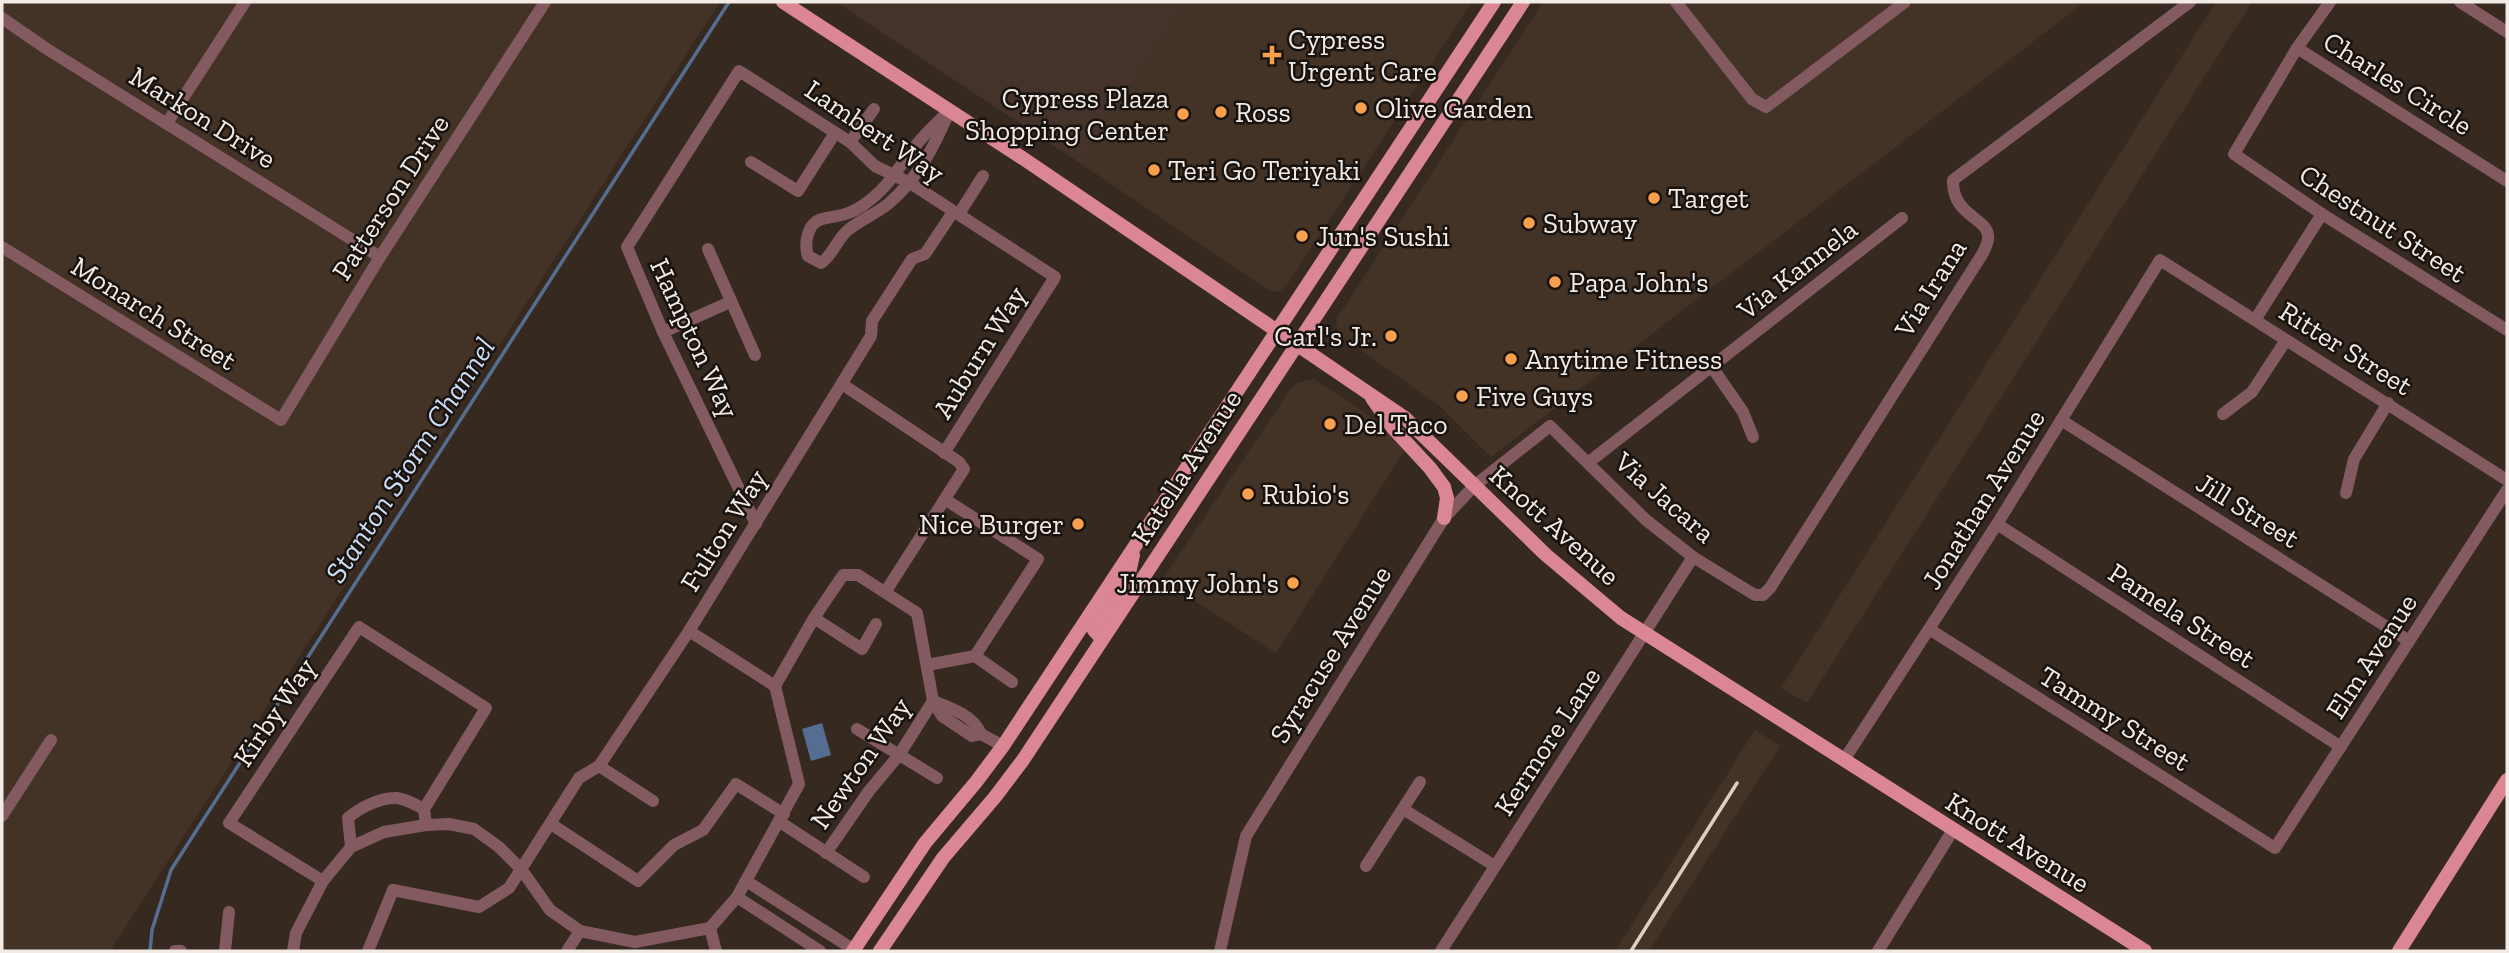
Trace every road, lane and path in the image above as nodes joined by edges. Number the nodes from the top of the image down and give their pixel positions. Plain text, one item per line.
1 (245, 2) edge
2 (545, 2) edge
3 (783, 2) edge
4 (1494, 2) edge
5 (1523, 2) edge
6 (1676, 2) edge
7 (1905, 2) edge
8 (2190, 2) edge
9 (2330, 2) edge
10 (2460, 2) edge
11 (2, 18) edge
12 (2507, 32) edge
13 (2297, 48) junction
14 (739, 71) joint
15 (874, 109) dead end
16 (950, 110) junction
17 (167, 123) junction
18 (835, 133) junction
19 (850, 142) junction
20 (751, 162) dead end
21 (984, 176) dead end
22 (895, 177) junction
23 (2507, 181) edge
24 (910, 183) junction
25 (956, 213) junction
26 (2322, 214) junction
27 (843, 217) junction
28 (1902, 218) dead end
29 (848, 229) junction
30 (2, 247) edge
31 (708, 249) dead end
32 (380, 257) junction
33 (2158, 261) joint
34 (1055, 277) joint
35 (730, 302) junction
36 (2255, 320) junction
37 (1276, 330) junction
38 (2507, 330) edge
39 (663, 332) junction
40 (2286, 340) junction
41 (1296, 344) junction
42 (755, 355) dead end
43 (1712, 367) junction
44 (842, 384) junction
45 (1365, 389) junction
46 (2388, 403) junction
47 (2223, 414) dead end
48 (281, 420) joint
49 (2062, 420) junction
50 (1550, 426) joint
51 (1753, 437) dead end
52 (944, 453) junction
53 (1589, 462) junction
54 (2507, 480) edge
55 (1474, 486) junction
56 (2507, 490) edge
57 (2346, 493) dead end
58 (946, 500) junction
59 (1444, 518) junction
60 (756, 524) junction
61 (1997, 524) junction
62 (1134, 547) junction
63 (1693, 557) junction
64 (886, 591) junction
65 (1755, 595) joint
66 (814, 618) junction
67 (876, 624) dead end
68 (1929, 629) junction
69 (689, 631) junction
70 (1645, 633) junction
71 (1102, 639) junction
72 (2409, 641) junction
73 (975, 656) junction
74 (926, 665) junction
75 (1012, 682) dead end
76 (775, 686) junction
77 (933, 701) junction
78 (857, 729) dead end
79 (51, 740) dead end
80 (1003, 746) junction
81 (2341, 747) junction
82 (899, 755) junction
83 (1844, 760) junction
84 (599, 766) junction
85 (937, 778) dead end
86 (2507, 780) edge
87 (1420, 782) dead end
88 (653, 802) dead end
89 (1403, 809) junction
90 (424, 810) junction
91 (2, 816) edge
92 (782, 818) junction
93 (551, 824) junction
94 (426, 825) junction
95 (1953, 830) junction
96 (351, 847) junction
97 (2275, 848) joint
98 (827, 853) junction
99 (1366, 866) dead end
100 (1495, 866) junction
101 (521, 869) junction
102 (864, 877) dead end
103 (323, 881) junction
104 (746, 881) junction
105 (737, 897) junction
106 (229, 912) dead end
107 (710, 928) junction
108 (580, 931) junction
109 (225, 951) edge
110 (293, 951) edge
111 (368, 951) edge
112 (567, 951) edge
113 (716, 951) edge
114 (820, 951) edge
115 (854, 951) edge
116 (880, 951) edge
117 (1220, 951) edge
118 (1441, 951) edge
119 (1878, 951) edge
120 (2145, 951) edge
121 (2399, 951) edge

1 - 17 street
2 - 32 street, Patterson Drive
3 - 16 main road, Knott Avenue
4 - 37 main road, Katella Avenue
5 - 41 main road, Katella Avenue
6 - 7 street
8 - 65 street, Via Irana
9 - 13 street
10 - 12 street
11 - 17 street, Markon Drive
13 - 23 street, Charles Circle
13 - 26 street, Chestnut Street
14 - 18 street, Lambert Way
14 - 39 street, Hampton Way
15 - 19 street
16 - 22 street
16 - 24 street
16 - 37 main road, Knott Avenue
17 - 32 street, Markon Drive
18 - 19 street, Lambert Way
18 - 20 street
19 - 22 street, Lambert Way
21 - 25 street, Fulton Way
22 - 24 street, Lambert Way
22 - 27 street
24 - 25 street, Lambert Way
24 - 29 street
25 - 34 street, Lambert Way
25 - 44 street, Fulton Way
26 - 36 street
26 - 38 street, Chestnut Street
27 - 29 street
27 - 29 street
28 - 43 street, Via Kannela
30 - 48 street, Monarch Street
31 - 35 street
32 - 48 street, Patterson Drive
33 - 36 street, Ritter Street
33 - 49 street, Jonathan Avenue
34 - 52 street, Auburn Way
35 - 39 street
35 - 42 street
36 - 40 street, Ritter Street
37 - 41 main road, Knott Avenue
37 - 62 main road, Katella Avenue
39 - 60 street, Hampton Way
40 - 46 street, Ritter Street
40 - 47 street
41 - 45 main road, Knott Avenue
41 - 71 main road, Katella Avenue
43 - 51 street
43 - 53 street, Via Kannela
44 - 52 street
44 - 60 street, Fulton Way
45 - 55 main road, Knott Avenue
45 - 59 main road
46 - 54 street, Ritter Street
46 - 57 street
49 - 61 street, Jonathan Avenue
49 - 72 street, Jill Street
50 - 53 street, Via Jacara
50 - 55 street, Syracuse Avenue
52 - 58 street
53 - 63 street, Via Jacara
55 - 59 street, Syracuse Avenue
55 - 70 main road, Knott Avenue
56 - 72 street, Elm Avenue
58 - 64 street
58 - 73 street
59 - 117 street, Syracuse Avenue
60 - 69 street, Fulton Way
61 - 68 street, Jonathan Avenue
61 - 81 street, Pamela Street
62 - 71 main road
62 - 80 main road, Katella Avenue
63 - 65 street, Via Jacara
63 - 70 street, Kermore Lane
64 - 66 street
64 - 74 street
66 - 67 street
66 - 76 street
68 - 83 street, Jonathan Avenue
68 - 97 street, Tammy Street
69 - 76 street
69 - 84 street, Fulton Way
70 - 83 main road, Knott Avenue
70 - 100 street, Kermore Lane
71 - 116 main road, Katella Avenue
72 - 81 street, Elm Avenue
73 - 74 street
73 - 75 street
74 - 77 street
76 - 92 street
77 - 80 street
77 - 82 street, Newton Way
78 - 82 street
79 - 91 street
80 - 115 main road, Katella Avenue
81 - 97 street, Elm Avenue
82 - 85 street
82 - 98 street, Newton Way
83 - 95 main road, Knott Avenue
84 - 88 street
84 - 93 street, Fulton Way
86 - 121 main road
87 - 89 street
89 - 99 street
89 - 100 street
90 - 94 street
90 - 96 street
90 - 103 street, Kirby Way
92 - 93 street
92 - 98 street
92 - 104 street
93 - 101 street, Fulton Way
94 - 96 street
94 - 101 street
95 - 119 street
95 - 120 main road, Knott Avenue
96 - 103 street
98 - 102 street
100 - 118 street, Kermore Lane
101 - 108 street
101 - 111 street, Fulton Way
103 - 110 street
104 - 105 street
104 - 115 street
105 - 107 street
105 - 114 street
106 - 109 street
107 - 108 street
107 - 113 street
108 - 112 street

